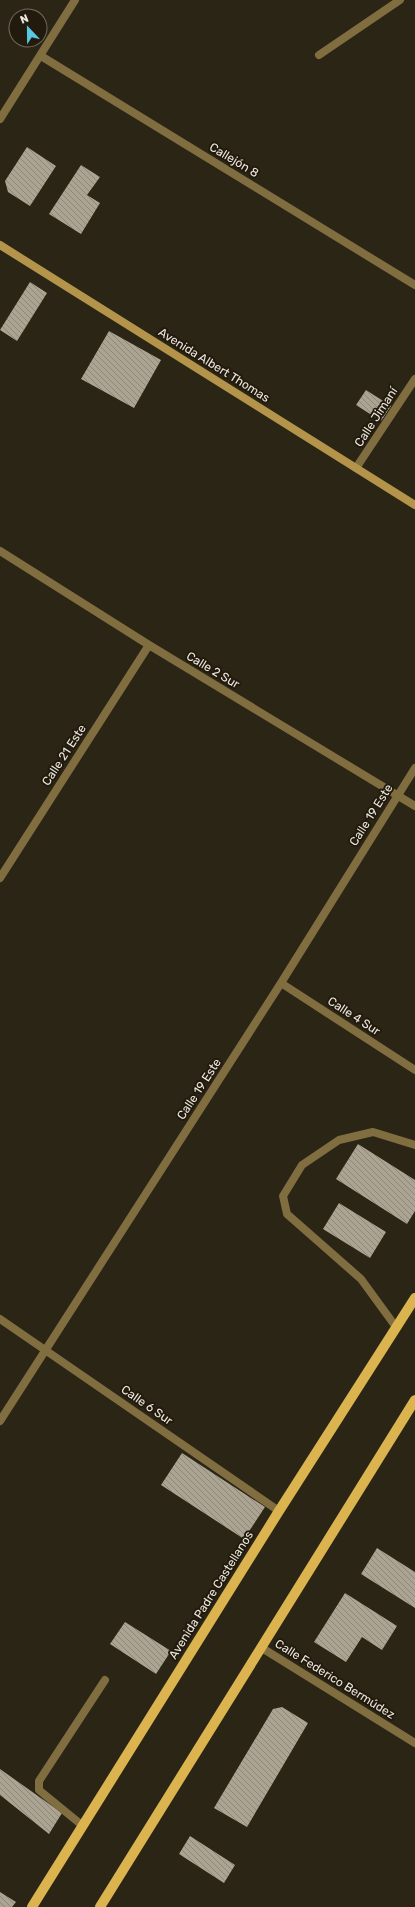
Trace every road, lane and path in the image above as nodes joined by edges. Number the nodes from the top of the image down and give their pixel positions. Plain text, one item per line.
1 (76, 0) edge
2 (400, 0) edge
3 (319, 55) dead end
4 (41, 56) junction
5 (0, 119) edge
6 (0, 245) edge
7 (415, 285) edge
8 (415, 379) edge
9 (356, 468) junction
10 (415, 505) edge
11 (0, 551) edge
12 (149, 645) junction
13 (415, 768) edge
14 (398, 795) junction
15 (415, 806) edge
16 (0, 878) edge
17 (281, 983) junction
18 (415, 1070) edge
19 (415, 1146) edge
20 (415, 1298) edge
21 (0, 1319) edge
22 (396, 1327) junction
23 (46, 1350) junction
24 (415, 1400) edge
25 (0, 1421) edge
26 (279, 1511) junction
27 (262, 1648) junction
28 (105, 1680) dead end
29 (415, 1743) edge
30 (83, 1826) junction
31 (32, 1907) edge
32 (100, 1907) edge

1 - 4 street
2 - 3 street
4 - 5 street
4 - 7 street, Callejón 8
6 - 9 main road, Avenida Albert Thomas
8 - 9 street, Calle Jimaní
9 - 10 main road, Avenida Albert Thomas
11 - 12 street, Calle 2 Sur
12 - 14 street, Calle 2 Sur
12 - 16 street, Calle 21 Este
13 - 14 street, Calle 19 Este
14 - 15 street, Calle 2 Sur
14 - 17 street, Calle 19 Este
17 - 18 street, Calle 4 Sur
17 - 23 street, Calle 19 Este
19 - 22 street
20 - 22 main road, Avenida Padre Castellanos
21 - 23 street, Calle 6 Sur
22 - 26 main road, Avenida Padre Castellanos
23 - 25 street, Calle 19 Este
23 - 26 street, Calle 6 Sur
24 - 27 main road
26 - 30 main road, Avenida Padre Castellanos
27 - 29 street, Calle Federico Bermúdez
27 - 32 main road
28 - 30 street
30 - 31 main road, Avenida Padre Castellanos

